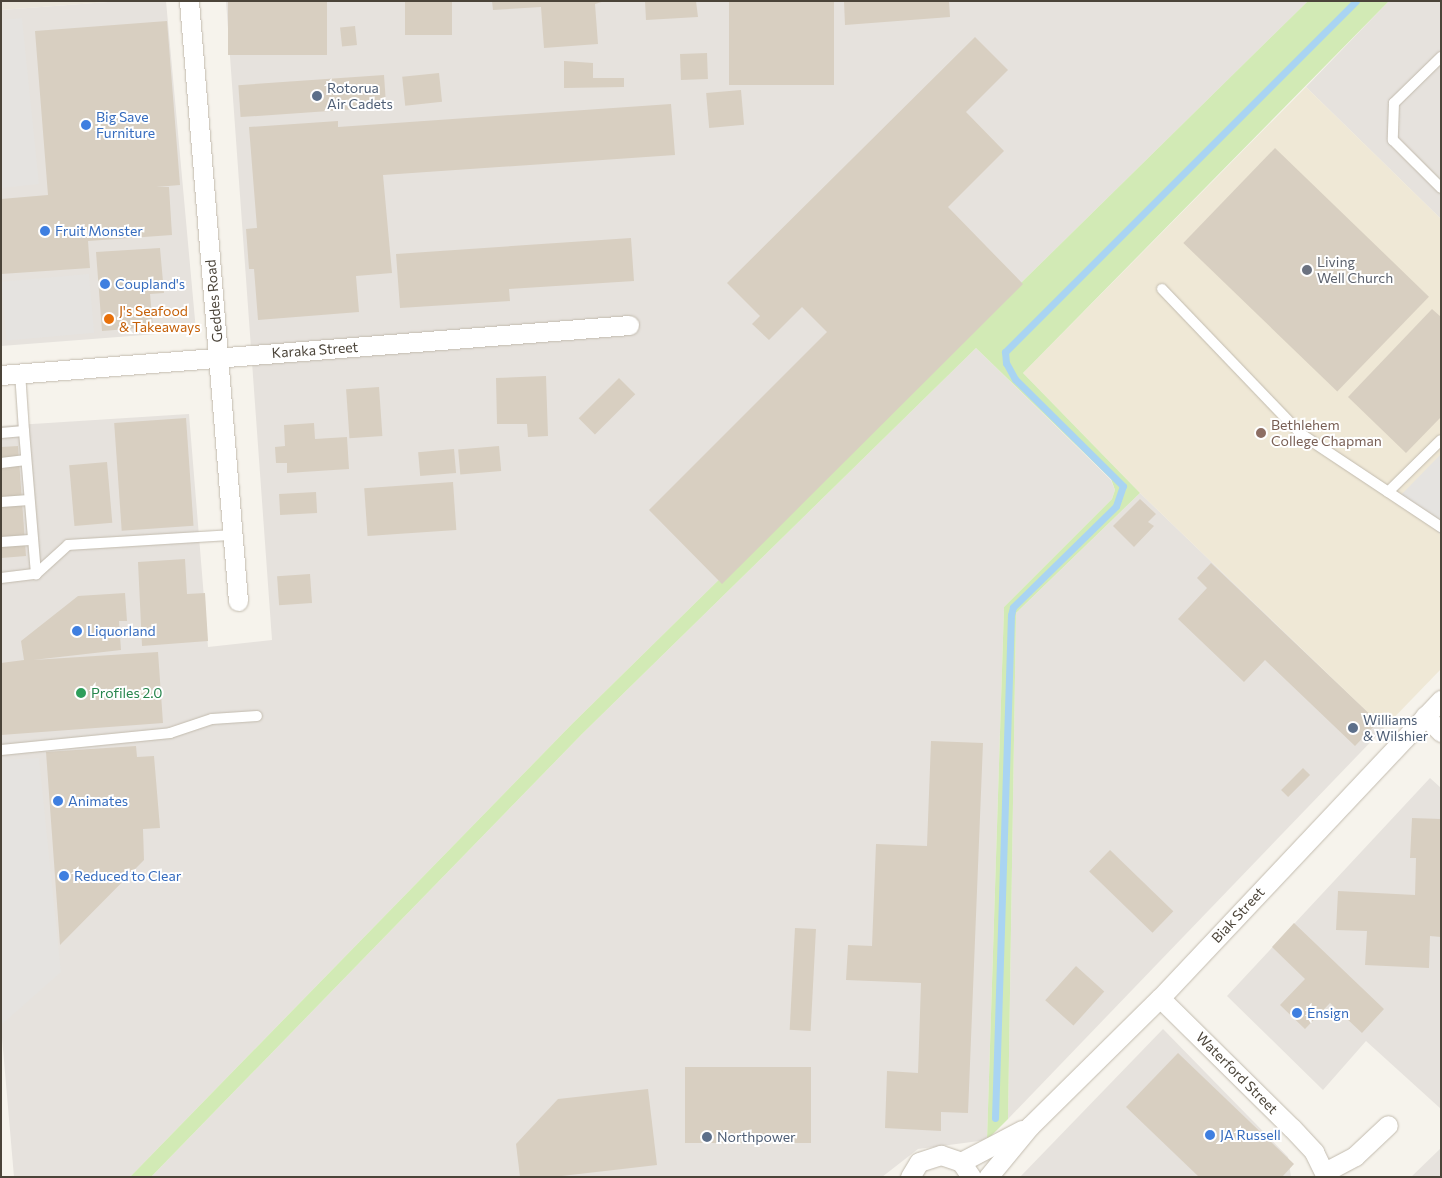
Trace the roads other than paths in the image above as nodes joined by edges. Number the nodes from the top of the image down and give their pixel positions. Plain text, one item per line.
1 (189, 1) edge
2 (1441, 57) edge
3 (1441, 188) edge
4 (1162, 289) dead end
5 (629, 324) dead end
6 (219, 357) junction
7 (10, 374) edge
8 (24, 431) junction
9 (1, 433) edge
10 (1441, 440) edge
11 (26, 460) junction
12 (1, 463) edge
13 (1388, 492) junction
14 (29, 500) junction
15 (1, 502) edge
16 (1439, 524) edge
17 (233, 535) junction
18 (33, 540) junction
19 (1, 542) edge
20 (36, 574) junction
21 (1, 578) edge
22 (238, 601) dead end
23 (1441, 700) edge
24 (257, 716) dead end
25 (1425, 716) junction
26 (1441, 732) edge
27 (1, 750) edge
28 (1160, 998) junction
29 (1388, 1125) dead end
30 (1030, 1126) junction
31 (966, 1169) edge
32 (1326, 1174) edge
33 (909, 1176) edge
34 (988, 1177) edge

1 - 6 street, Geddes Road
2 - 3 lane
4 - 13 lane
5 - 6 street, Karaka Street
6 - 7 street, Karaka Street
6 - 17 street, Geddes Road
7 - 8 lane
8 - 9 lane
8 - 11 lane
10 - 13 lane
11 - 12 lane
11 - 14 lane
13 - 16 lane
14 - 15 lane
14 - 18 lane
17 - 20 lane
17 - 22 street, Geddes Road
18 - 19 lane
18 - 20 lane
20 - 21 lane
23 - 25 street, Biak Street
24 - 27 lane
25 - 26 street
25 - 28 street, Biak Street
28 - 30 street, Biak Street
28 - 32 street, Waterford Street
29 - 32 street
30 - 31 street, Biak Street
30 - 34 street, Biak Street
31 - 33 street

